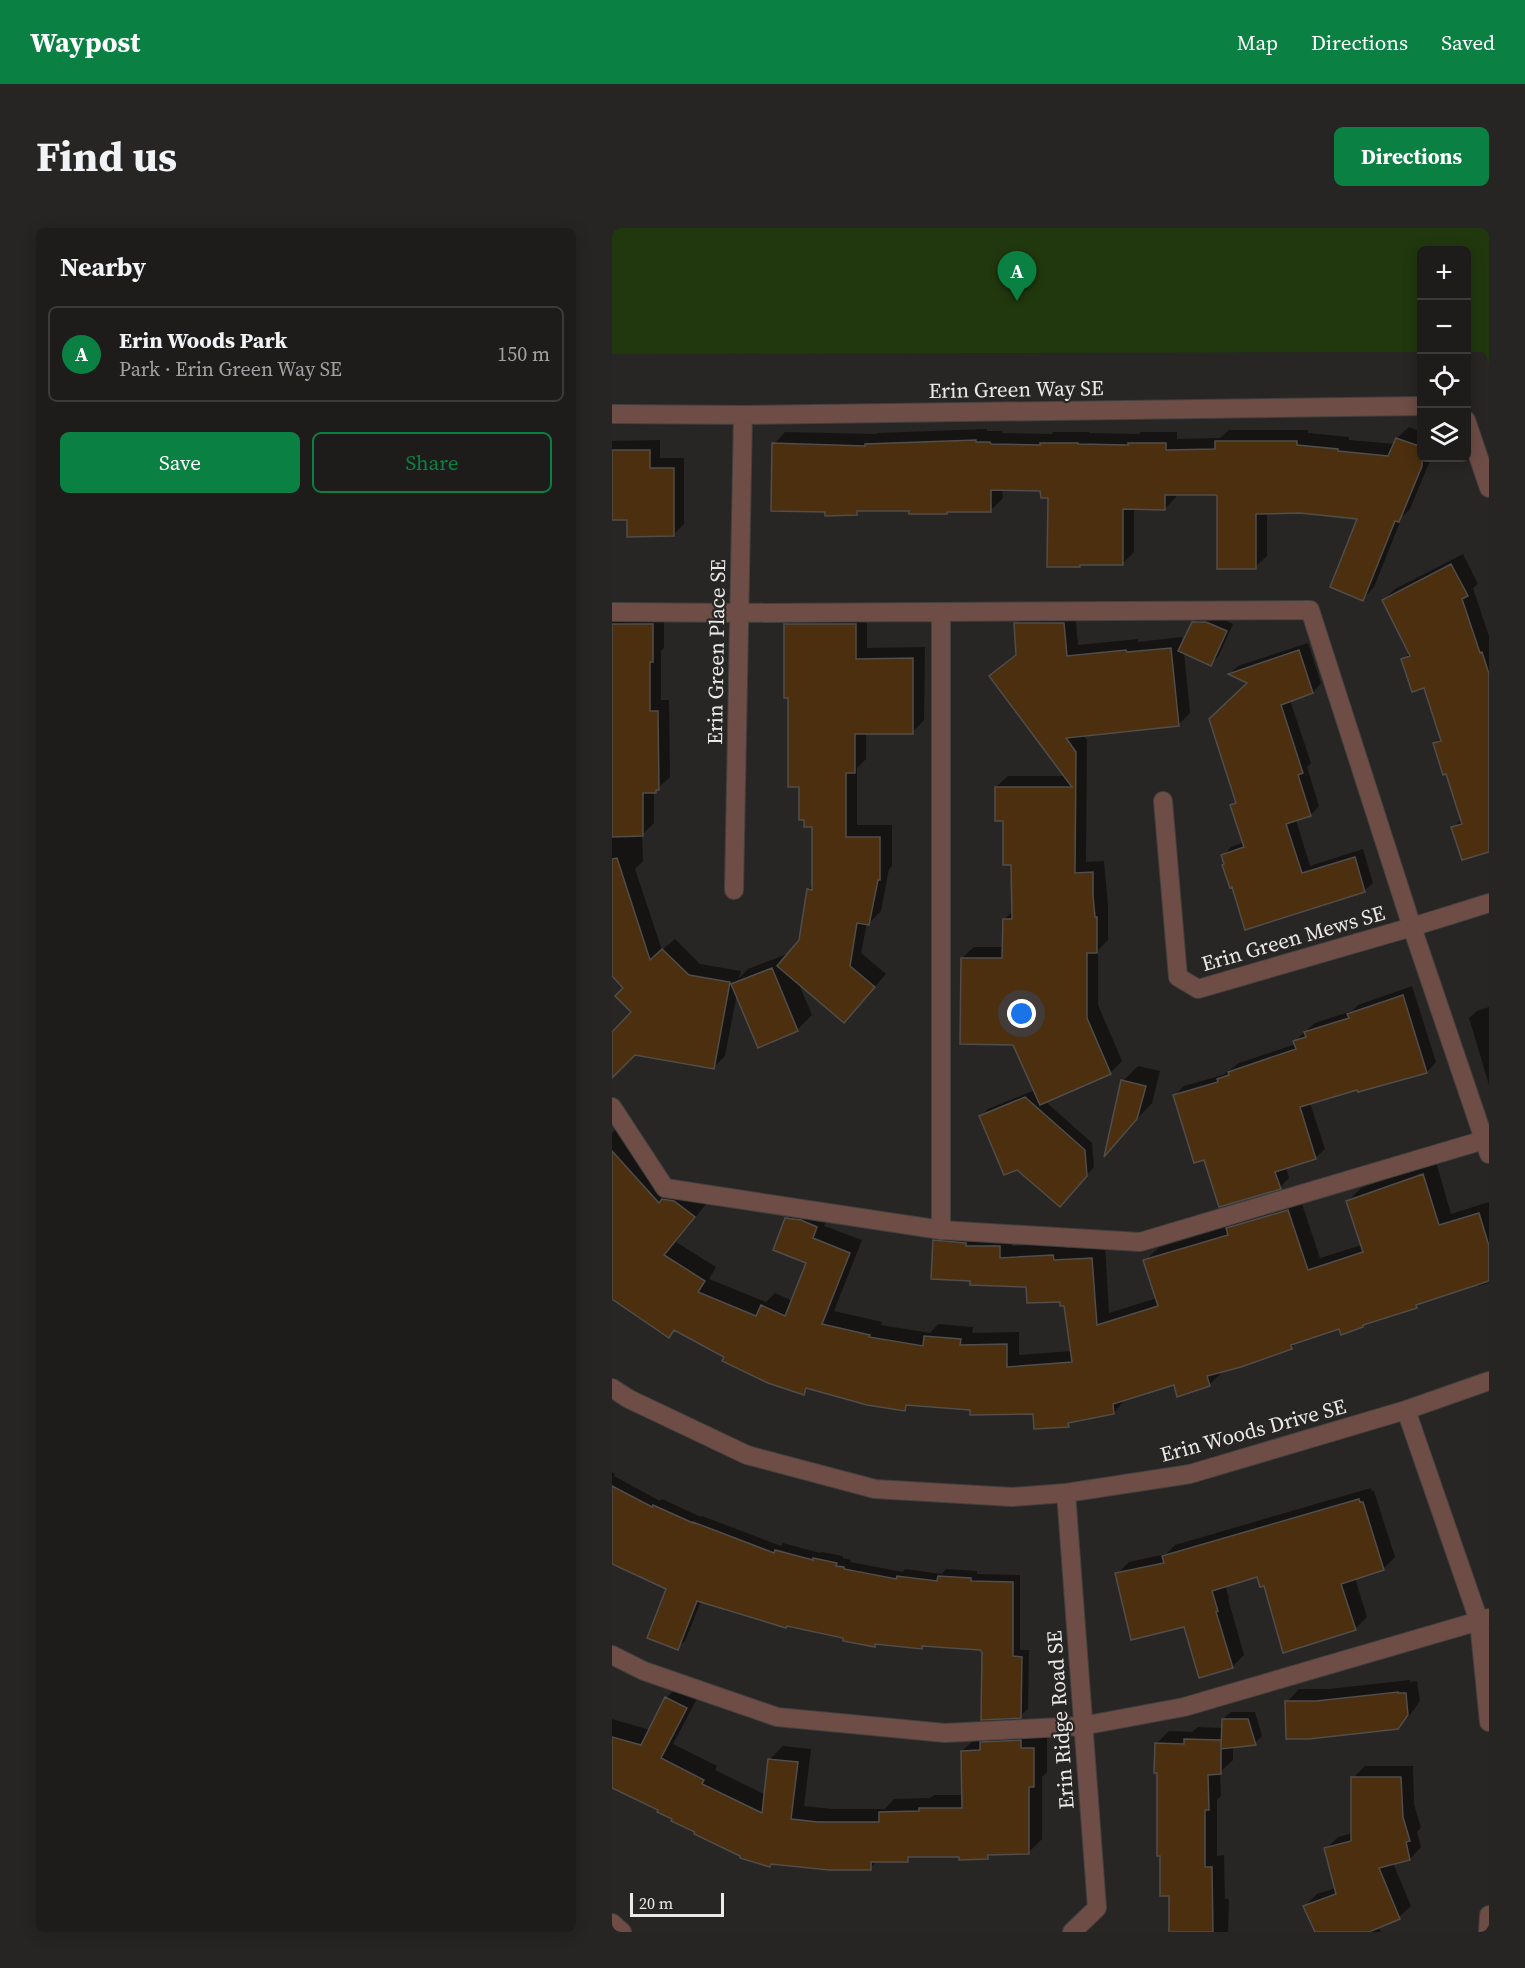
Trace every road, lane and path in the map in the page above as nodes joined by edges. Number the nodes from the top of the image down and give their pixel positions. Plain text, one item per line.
1 (1417, 406) edge
2 (612, 414) edge
3 (743, 415) junction
4 (1471, 432) edge
5 (1489, 488) edge
6 (612, 612) edge
7 (941, 612) junction
8 (739, 613) junction
9 (1162, 801) dead end
10 (734, 890) dead end
11 (1489, 903) edge
12 (1412, 927) junction
13 (612, 1107) edge
14 (1487, 1147) edge
15 (941, 1230) junction
16 (1489, 1381) edge
17 (612, 1388) edge
18 (1406, 1410) junction
19 (1066, 1494) junction
20 (1484, 1619) edge
21 (612, 1655) edge
22 (1489, 1722) edge
23 (1082, 1726) junction
24 (1489, 1915) edge
25 (612, 1923) edge
26 (1082, 1929) edge
27 (622, 1932) edge
28 (1488, 1932) edge

1 - 3 street, Erin Green Way SE
2 - 3 street, Erin Green Way SE
3 - 8 street, Erin Green Place SE
4 - 5 street
6 - 8 street
7 - 8 street
7 - 12 street
7 - 15 street
8 - 10 street, Erin Green Place SE
9 - 12 street, Erin Green Mews SE
11 - 12 street, Erin Green Mews SE
12 - 14 street
13 - 15 street
14 - 15 street
16 - 18 street, Erin Woods Drive SE
17 - 19 street, Erin Woods Drive SE
18 - 19 street, Erin Woods Drive SE
18 - 20 street
19 - 23 street, Erin Ridge Road SE
20 - 22 street
20 - 23 street
21 - 23 street
23 - 26 street, Erin Ridge Road SE
24 - 28 street
25 - 27 street

